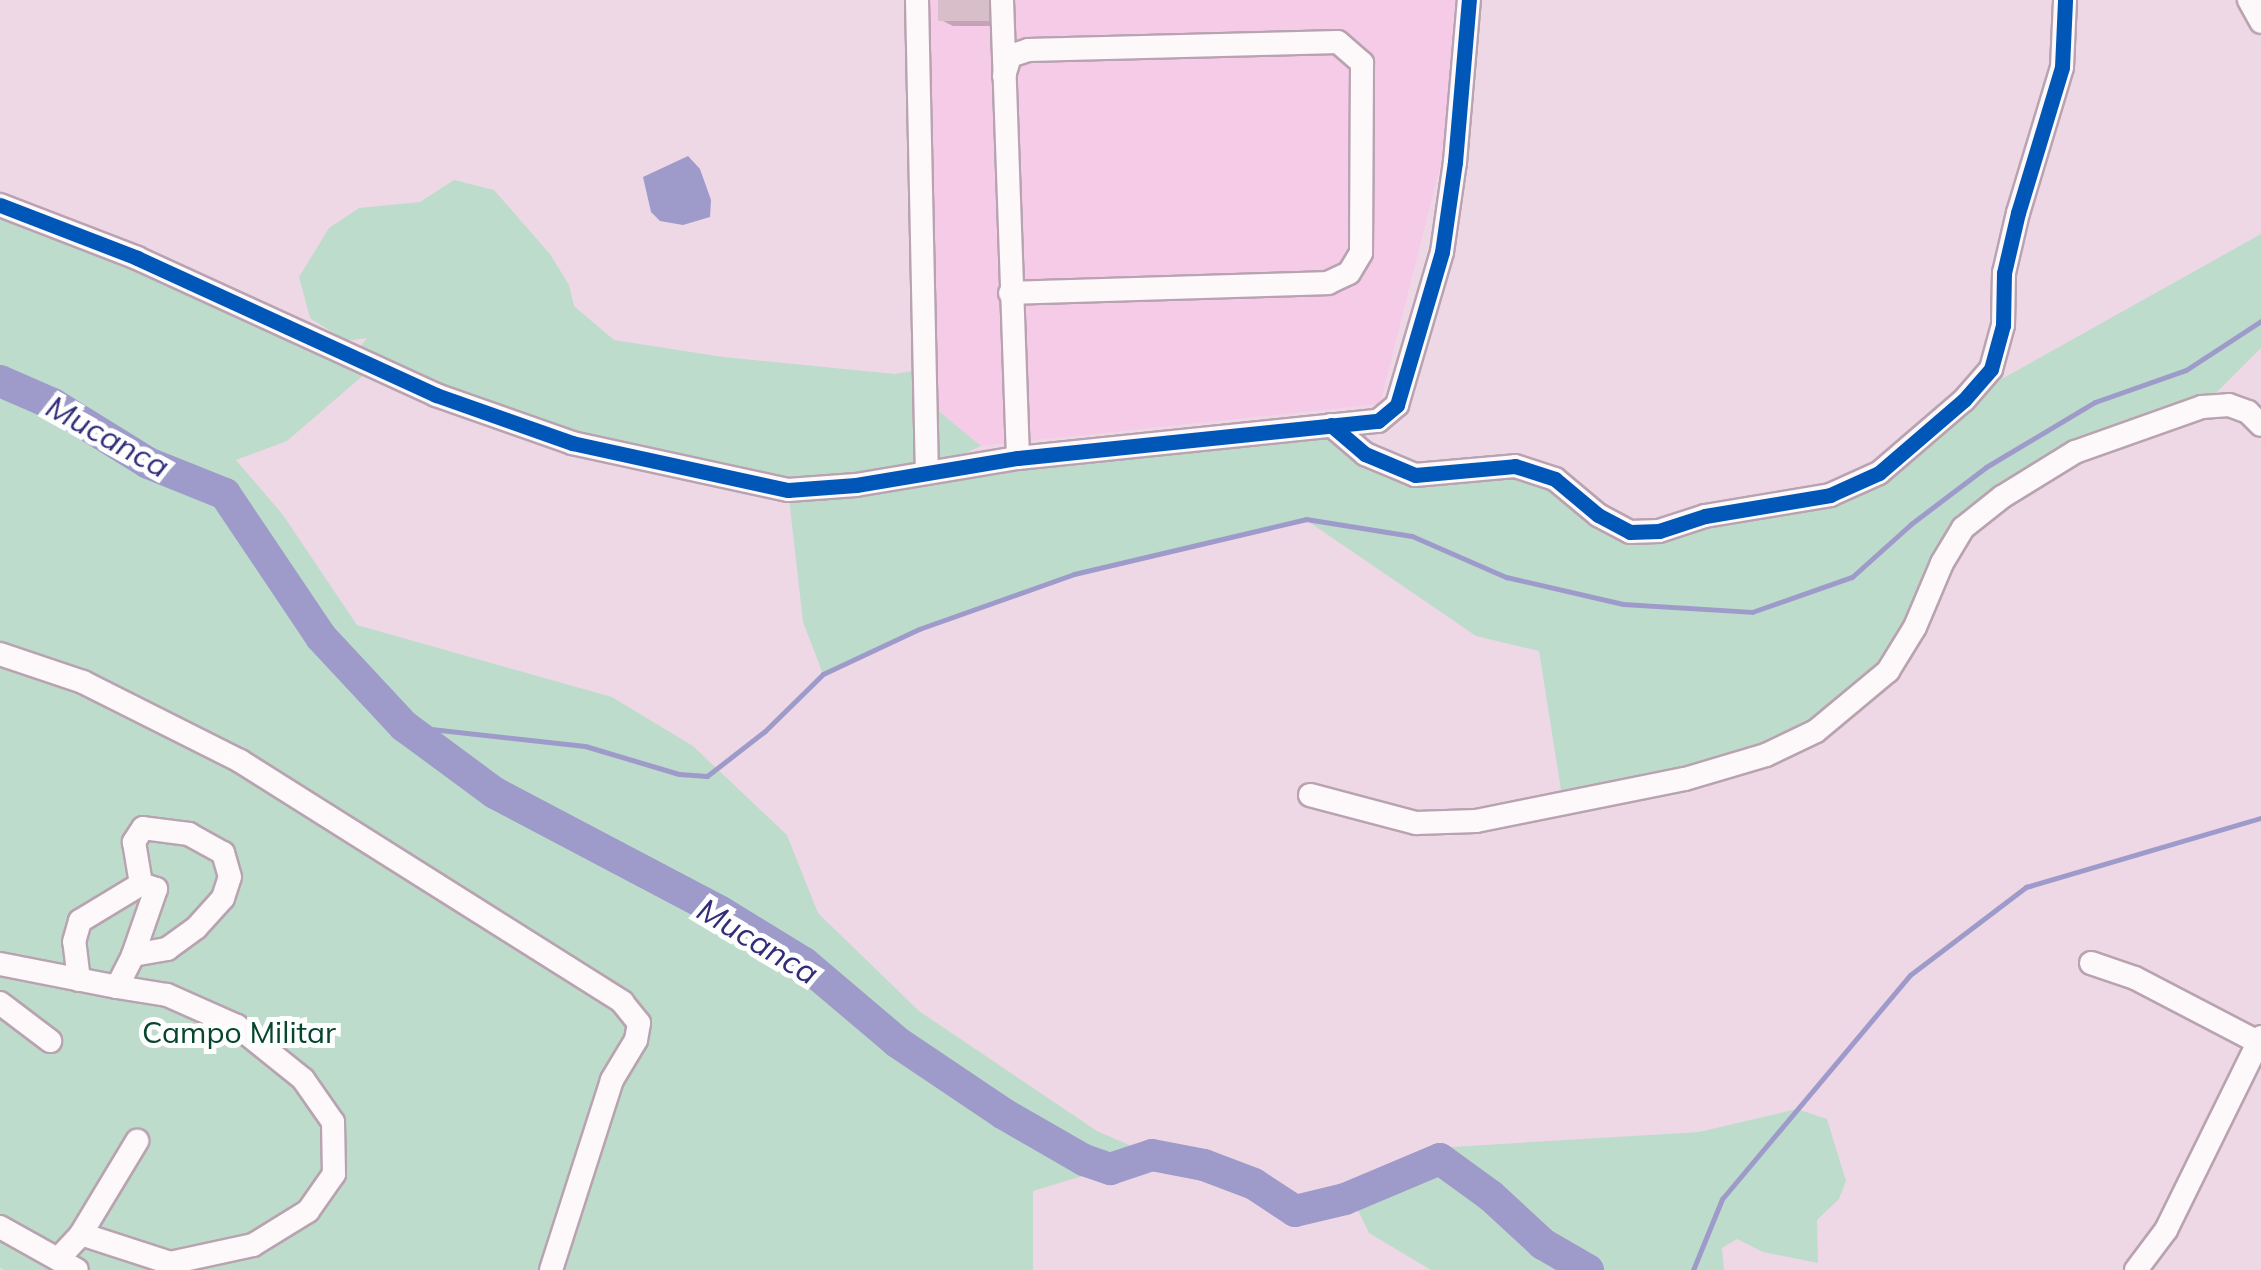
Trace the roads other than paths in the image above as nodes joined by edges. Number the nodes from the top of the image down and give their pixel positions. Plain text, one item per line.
1 (916, 0) edge
2 (1002, 0) edge
3 (1469, 0) edge
4 (2065, 0) edge
5 (2250, 0) edge
6 (2261, 22) edge
7 (1004, 76) junction
8 (0, 205) edge
9 (1010, 293) junction
10 (1331, 425) junction
11 (2261, 425) edge
12 (1018, 458) junction
13 (927, 470) junction
14 (0, 654) edge
15 (1310, 795) dead end
16 (141, 884) junction
17 (133, 955) junction
18 (2091, 962) dead end
19 (0, 964) edge
20 (80, 980) junction
21 (117, 987) junction
22 (0, 1003) edge
23 (2260, 1039) edge
24 (50, 1041) dead end
25 (137, 1141) dead end
26 (0, 1227) edge
27 (82, 1234) junction
28 (68, 1264) edge
29 (551, 1270) edge
30 (2136, 1270) edge

1 - 13 street
2 - 7 street
3 - 10 street
4 - 10 street
5 - 6 street
7 - 9 street
7 - 9 street
8 - 13 street
9 - 12 street
10 - 12 street
11 - 15 street
12 - 13 street
14 - 29 street
16 - 17 street
16 - 17 street
16 - 20 street
17 - 21 street
18 - 23 street
19 - 20 street
20 - 21 street
21 - 27 street
22 - 24 street
23 - 30 street
25 - 27 street
26 - 28 street
27 - 28 street

